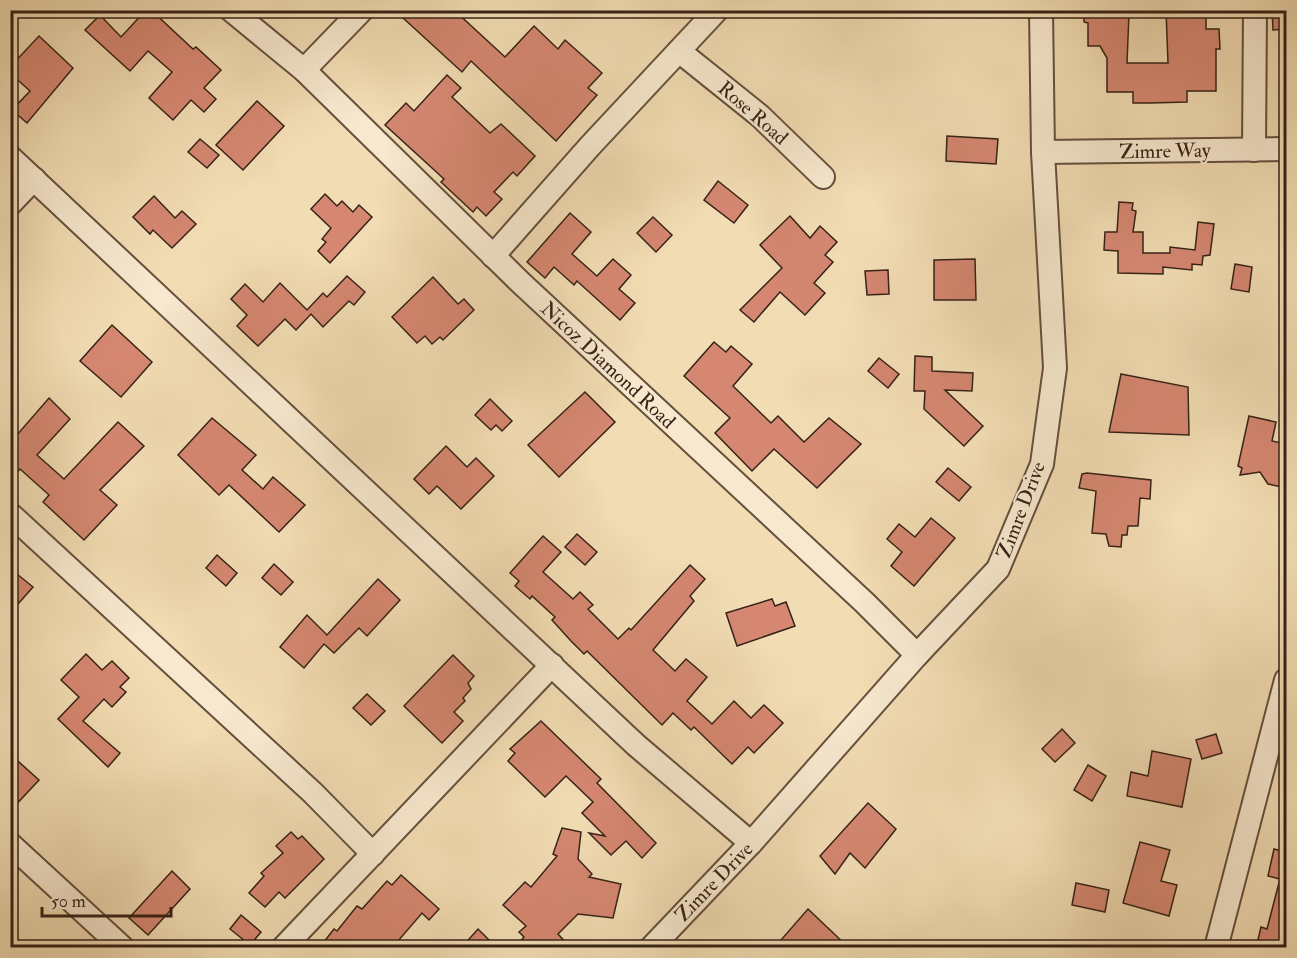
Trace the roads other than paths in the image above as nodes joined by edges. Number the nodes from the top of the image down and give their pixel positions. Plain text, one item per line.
1 (231, 10) edge
2 (362, 10) edge
3 (717, 10) edge
4 (1041, 10) edge
5 (1255, 10) edge
6 (679, 51) junction
7 (304, 70) junction
8 (1287, 148) edge
9 (1254, 150) junction
10 (1043, 152) junction
11 (10, 157) edge
12 (823, 177) dead end
13 (34, 178) junction
14 (10, 204) edge
15 (493, 256) junction
16 (10, 514) edge
17 (917, 655) junction
18 (552, 665) junction
19 (1287, 680) edge
20 (751, 843) junction
21 (10, 844) edge
22 (373, 854) junction
23 (123, 948) edge
24 (283, 948) edge
25 (651, 948) edge
26 (1216, 948) edge

1 - 7 street, Nicoz Diamond Road
2 - 7 street
3 - 6 street
4 - 10 street, Zimre Drive
5 - 9 street
6 - 12 street, Rose Road
6 - 15 street
7 - 15 street, Nicoz Diamond Road
8 - 9 street, Zimre Way
9 - 10 street, Zimre Way
10 - 17 street, Zimre Drive
11 - 13 street
13 - 14 street
13 - 18 street
15 - 17 street, Nicoz Diamond Road
16 - 22 street
17 - 20 street, Zimre Drive
18 - 20 street
18 - 22 street
19 - 26 street
20 - 25 street, Zimre Drive
21 - 23 street
22 - 24 street

